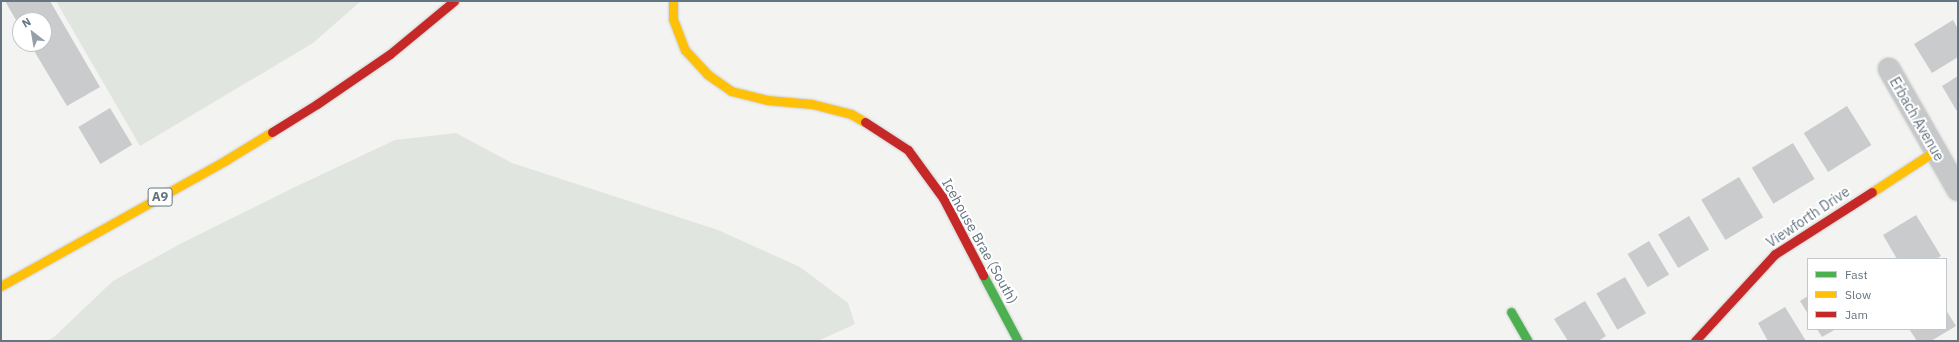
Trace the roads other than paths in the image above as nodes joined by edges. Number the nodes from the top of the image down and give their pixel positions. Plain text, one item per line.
1 (454, 1) edge
2 (673, 1) edge
3 (1889, 69) dead end
4 (1935, 151) junction
5 (1958, 190) edge
6 (1, 286) edge
7 (1511, 312) dead end
8 (1018, 341) edge
9 (1528, 341) edge
10 (1695, 341) edge

1 - 6 street, A9
2 - 8 street, Icehouse Brae (South)
3 - 4 street, Erbach Avenue
4 - 5 street, Erbach Avenue
4 - 10 street, Viewforth Drive
7 - 9 street

